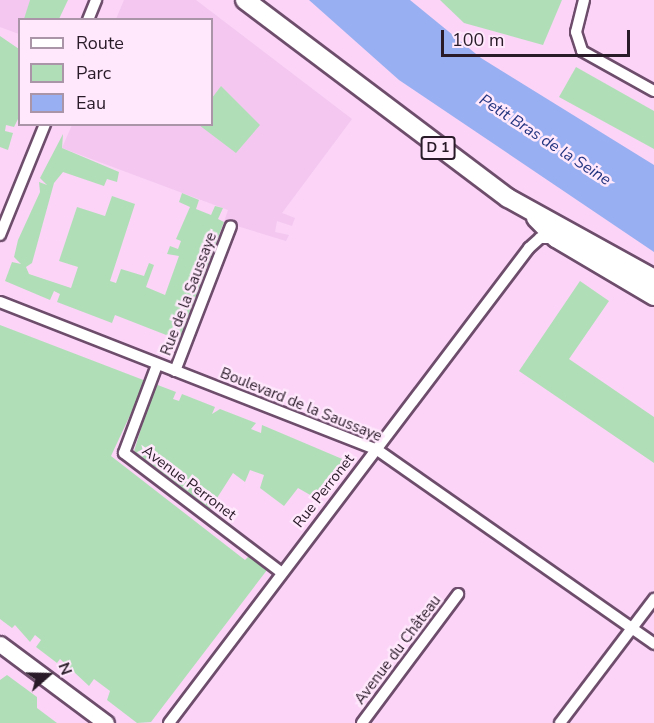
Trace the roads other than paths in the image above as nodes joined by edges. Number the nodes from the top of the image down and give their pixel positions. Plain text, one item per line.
1 (96, 0) edge
2 (245, 0) edge
3 (584, 0) edge
4 (89, 18) edge
5 (654, 91) edge
6 (44, 126) edge
7 (531, 213) junction
8 (231, 226) dead end
9 (0, 235) edge
10 (556, 238) junction
11 (654, 279) edge
12 (654, 296) edge
13 (0, 302) edge
14 (157, 365) junction
15 (175, 371) junction
16 (376, 449) junction
17 (281, 572) junction
18 (458, 594) dead end
19 (654, 600) edge
20 (633, 628) junction
21 (0, 644) edge
22 (654, 644) edge
23 (562, 722) edge
24 (106, 723) edge
25 (170, 723) edge
26 (362, 723) edge

1 - 4 street
2 - 7 main road, D 1
3 - 5 street
6 - 9 street
7 - 10 main road, D 1
7 - 11 main road, D 1
8 - 15 street, Rue de la Saussaye
10 - 12 main road, D 1
10 - 16 street, Rue Perronet
13 - 14 street, Boulevard de la Saussaye
14 - 15 street, Boulevard de la Saussaye
14 - 17 street, Avenue Perronet
15 - 16 street, Boulevard de la Saussaye
16 - 17 street, Rue Perronet
16 - 20 street, Boulevard de la Saussaye
17 - 25 street, Rue Perronet
18 - 26 street, Avenue du Château
19 - 20 street
20 - 22 street, Boulevard de la Saussaye
20 - 23 street
21 - 24 street

